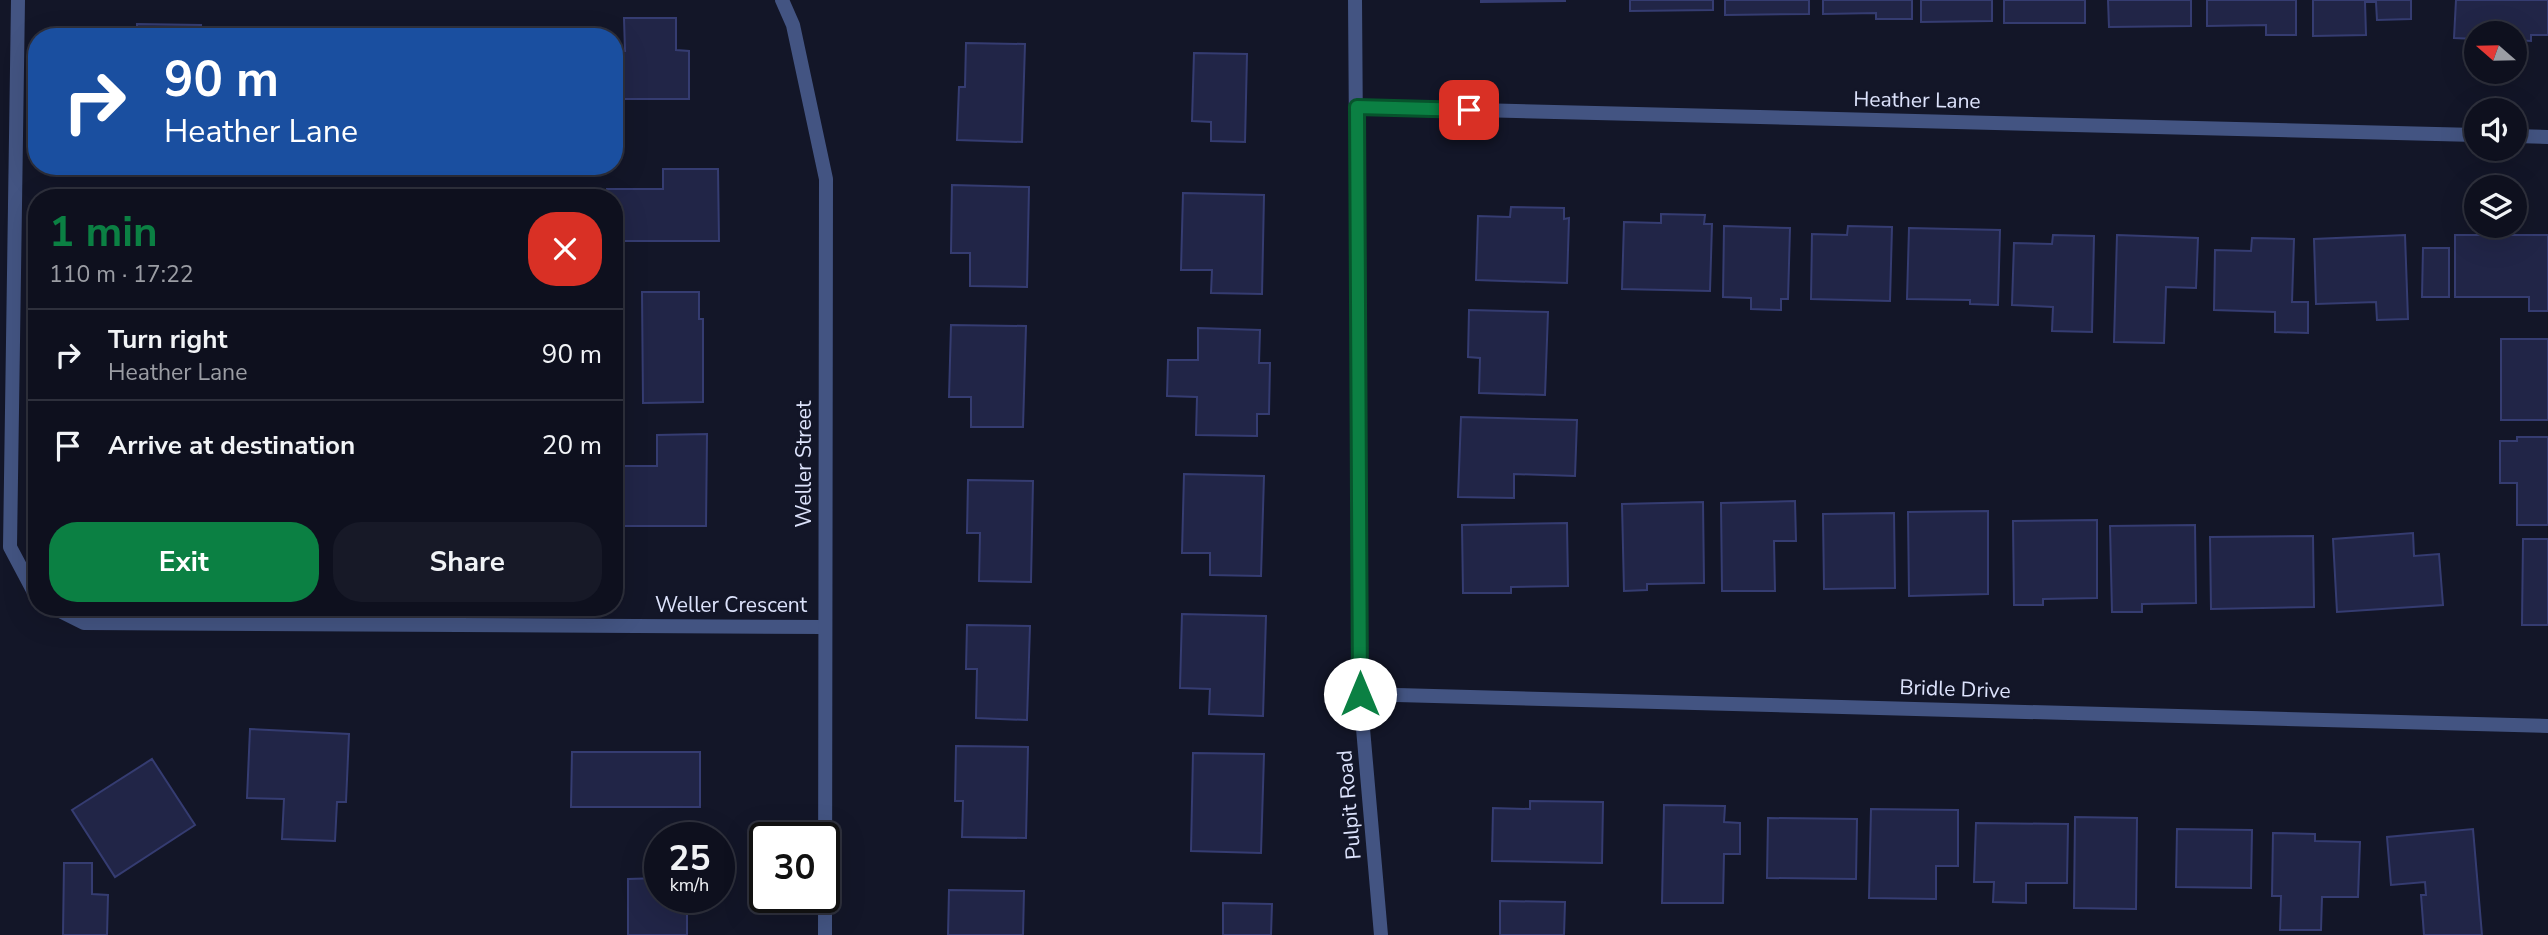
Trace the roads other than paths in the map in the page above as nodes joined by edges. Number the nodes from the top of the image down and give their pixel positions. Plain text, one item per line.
1 (18, 0) edge
2 (782, 0) edge
3 (1355, 0) edge
4 (1357, 107) junction
5 (2464, 135) edge
6 (2527, 136) edge
7 (2548, 137) edge
8 (28, 581) edge
9 (71, 616) edge
10 (824, 627) junction
11 (1360, 694) junction
12 (2548, 726) edge
13 (825, 935) edge
14 (1381, 935) edge

1 - 8 street
2 - 10 street, Weller Street
3 - 4 street, Pulpit Road
4 - 5 street, Heather Lane
4 - 11 street, Pulpit Road
6 - 7 street
9 - 10 street, Weller Crescent
10 - 13 street, Weller Street
11 - 12 street, Bridle Drive
11 - 14 street, Pulpit Road

